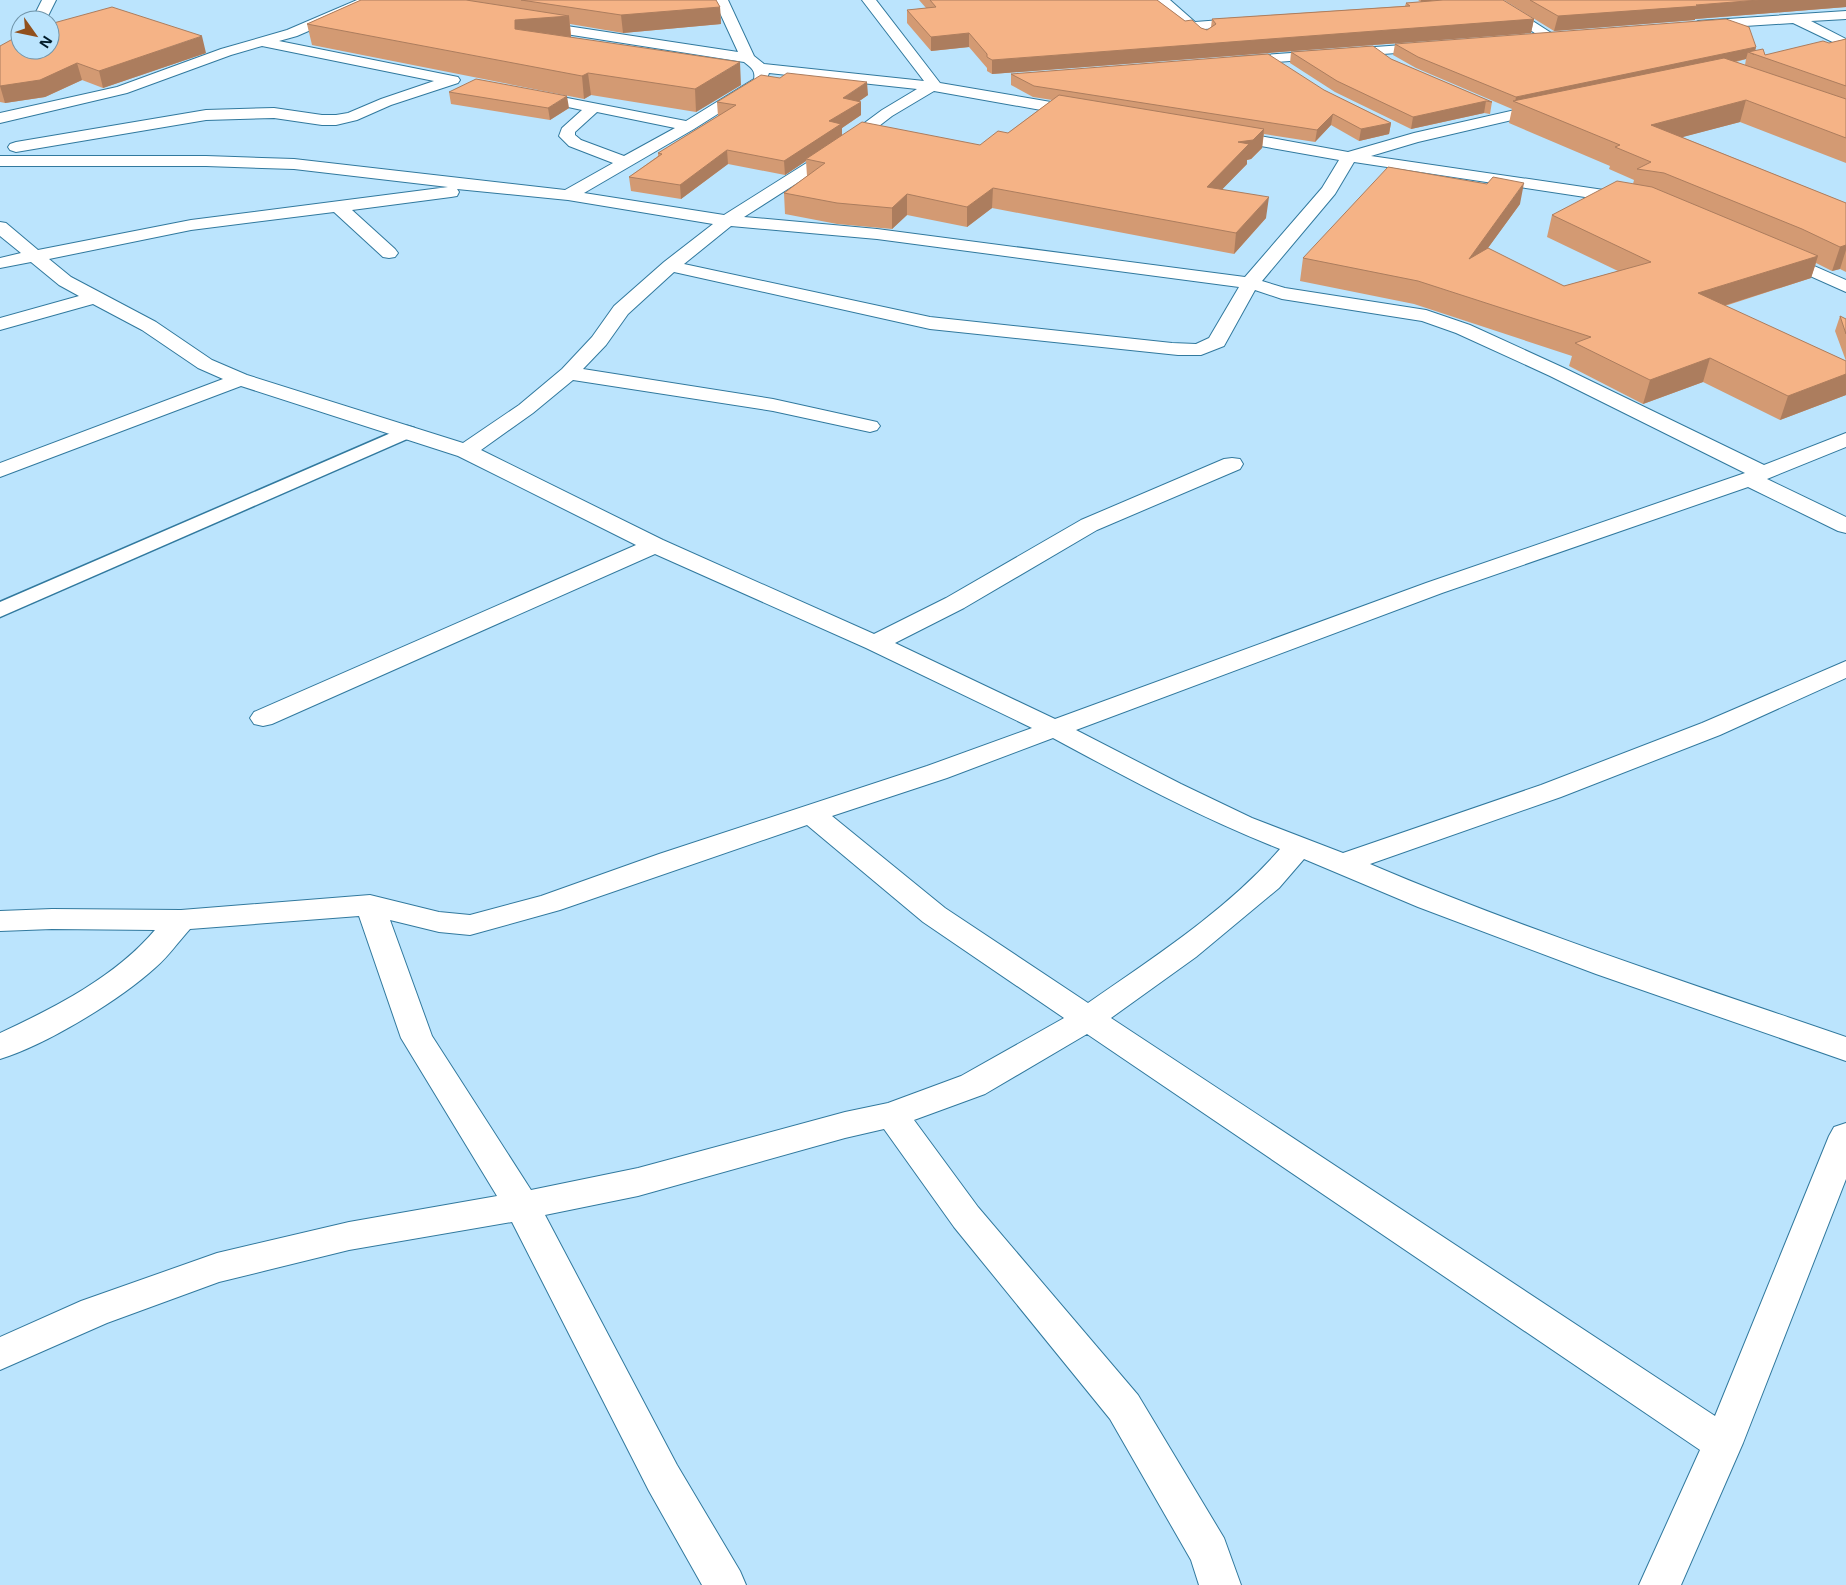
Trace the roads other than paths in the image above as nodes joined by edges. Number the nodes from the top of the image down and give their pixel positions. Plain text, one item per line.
1 (374, 0) edge
2 (721, 0) edge
3 (869, 0) edge
4 (1162, 0) edge
5 (1492, 1) edge
6 (1474, 4) edge
7 (1846, 15) edge
8 (1796, 19) junction
9 (1261, 21) edge
10 (525, 24) edge
11 (1192, 26) junction
12 (1684, 26) edge
13 (1530, 38) edge
14 (262, 42) junction
15 (1845, 43) edge
16 (1448, 45) edge
17 (1825, 49) edge
18 (1375, 51) junction
19 (1270, 59) junction
20 (754, 63) junction
21 (1395, 66) edge
22 (1291, 73) edge
23 (453, 80) junction
24 (986, 80) edge
25 (471, 84) edge
26 (933, 85) junction
27 (515, 92) edge
28 (1557, 106) edge
29 (594, 107) junction
30 (1491, 108) edge
31 (1091, 114) edge
32 (1509, 115) junction
33 (0, 118) edge
34 (689, 126) junction
35 (1397, 130) dead end
36 (1214, 133) edge
37 (1414, 138) junction
38 (0, 151) edge
39 (1349, 157) junction
40 (0, 161) edge
41 (624, 162) junction
42 (484, 187) junction
43 (568, 195) junction
44 (1642, 201) edge
45 (338, 207) junction
46 (727, 221) junction
47 (0, 227) edge
48 (1762, 248) edge
49 (389, 252) dead end
50 (36, 255) junction
51 (0, 262) edge
52 (670, 266) junction
53 (1250, 283) junction
54 (1846, 287) edge
55 (96, 297) junction
56 (0, 324) edge
57 (569, 373) junction
58 (240, 379) junction
59 (870, 426) dead end
60 (407, 432) junction
61 (1846, 439) edge
62 (466, 450) junction
63 (1232, 464) dead end
64 (0, 471) edge
65 (1756, 476) junction
66 (1846, 526) edge
67 (655, 546) junction
68 (0, 610) edge
69 (875, 643) junction
70 (1845, 670) edge
71 (263, 718) dead end
72 (1055, 729) junction
73 (812, 814) junction
74 (1298, 847) junction
75 (1342, 863) junction
76 (370, 904) junction
77 (181, 920) junction
78 (0, 921) edge
79 (1089, 1018) junction
80 (0, 1047) edge
81 (1846, 1049) edge
82 (892, 1115) junction
83 (1846, 1136) edge
84 (522, 1206) junction
85 (0, 1354) edge
86 (1723, 1443) junction
87 (725, 1585) edge
88 (1220, 1585) edge
89 (1660, 1585) edge

1 - 14 street
2 - 20 street
3 - 26 street
4 - 11 street
5 - 6 street
5 - 13 street
7 - 8 street
8 - 12 street
8 - 15 street
9 - 11 street
10 - 20 street
11 - 19 street
14 - 23 street
14 - 33 street
15 - 17 street
16 - 18 street
18 - 19 street
18 - 21 street
19 - 22 street
20 - 26 street
20 - 34 street
23 - 25 street
23 - 38 street
24 - 26 street
26 - 31 street
26 - 46 street
27 - 29 street
28 - 32 street
29 - 34 street
29 - 41 street
30 - 32 street
32 - 37 street
34 - 41 street
35 - 37 street
36 - 39 street
37 - 39 street
39 - 44 street
39 - 53 street
40 - 42 street
41 - 43 street
42 - 43 street
42 - 45 street
43 - 46 street
45 - 49 street
45 - 50 street
46 - 52 street
46 - 53 street
47 - 50 street
48 - 54 street
50 - 51 street
50 - 55 street
52 - 53 street
52 - 57 street
53 - 65 street
55 - 56 street
55 - 58 street
57 - 59 street
57 - 62 street
58 - 60 street
58 - 64 street
60 - 62 street
60 - 68 street
61 - 65 street
62 - 67 street
63 - 69 street
65 - 66 street
65 - 72 street
67 - 69 street
67 - 71 street
69 - 72 street
70 - 75 street
72 - 73 street
72 - 74 street
73 - 76 street
73 - 79 street
74 - 75 street
74 - 79 street
75 - 81 street
76 - 77 street
76 - 84 street
77 - 78 street
77 - 80 street
79 - 82 street
79 - 86 street
82 - 84 street
82 - 88 street
83 - 86 street
84 - 85 street
84 - 87 street
86 - 89 street

